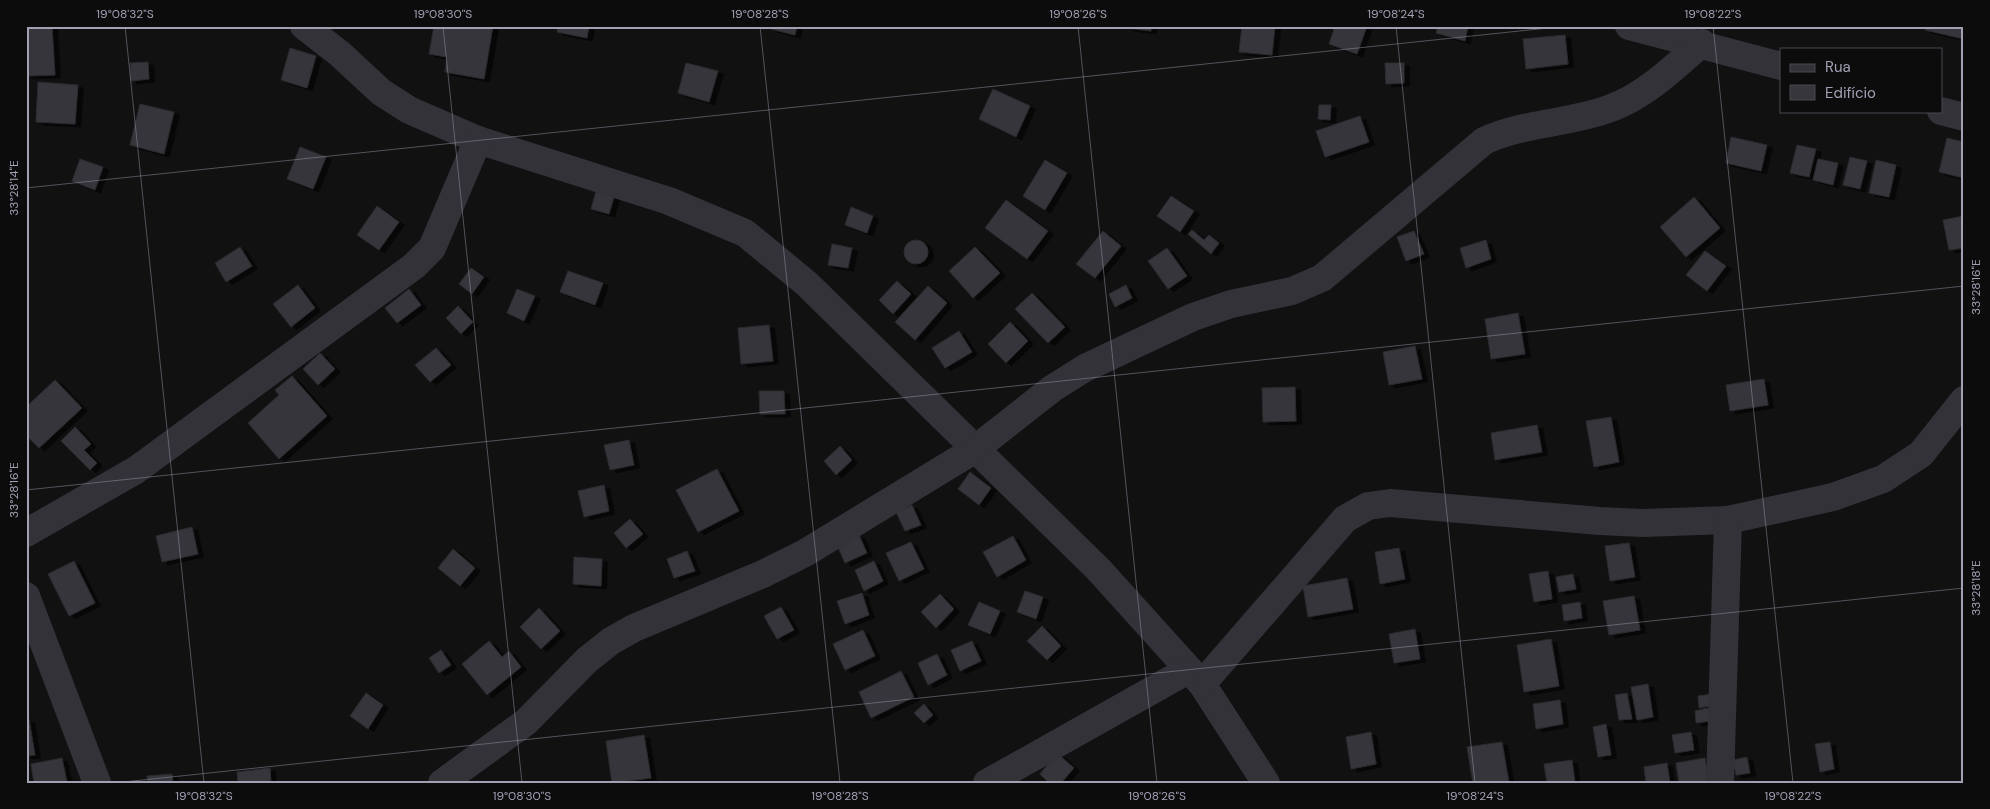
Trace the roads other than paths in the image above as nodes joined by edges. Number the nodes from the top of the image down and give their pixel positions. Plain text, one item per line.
1 (304, 26) edge
2 (1629, 26) edge
3 (1702, 43) junction
4 (1780, 66) edge
5 (1942, 111) edge
6 (1964, 117) edge
7 (478, 140) junction
8 (1964, 400) edge
9 (974, 450) junction
10 (1728, 520) junction
11 (26, 533) edge
12 (26, 596) edge
13 (1195, 677) junction
14 (97, 783) edge
15 (442, 783) edge
16 (987, 783) edge
17 (1266, 783) edge
18 (1720, 783) edge

1 - 7 street
2 - 3 street
3 - 4 street
3 - 9 street
5 - 6 street
7 - 9 street
7 - 11 street
8 - 10 street
9 - 13 street
9 - 15 street
10 - 13 street
10 - 18 street
12 - 14 street
13 - 16 street
13 - 17 street

